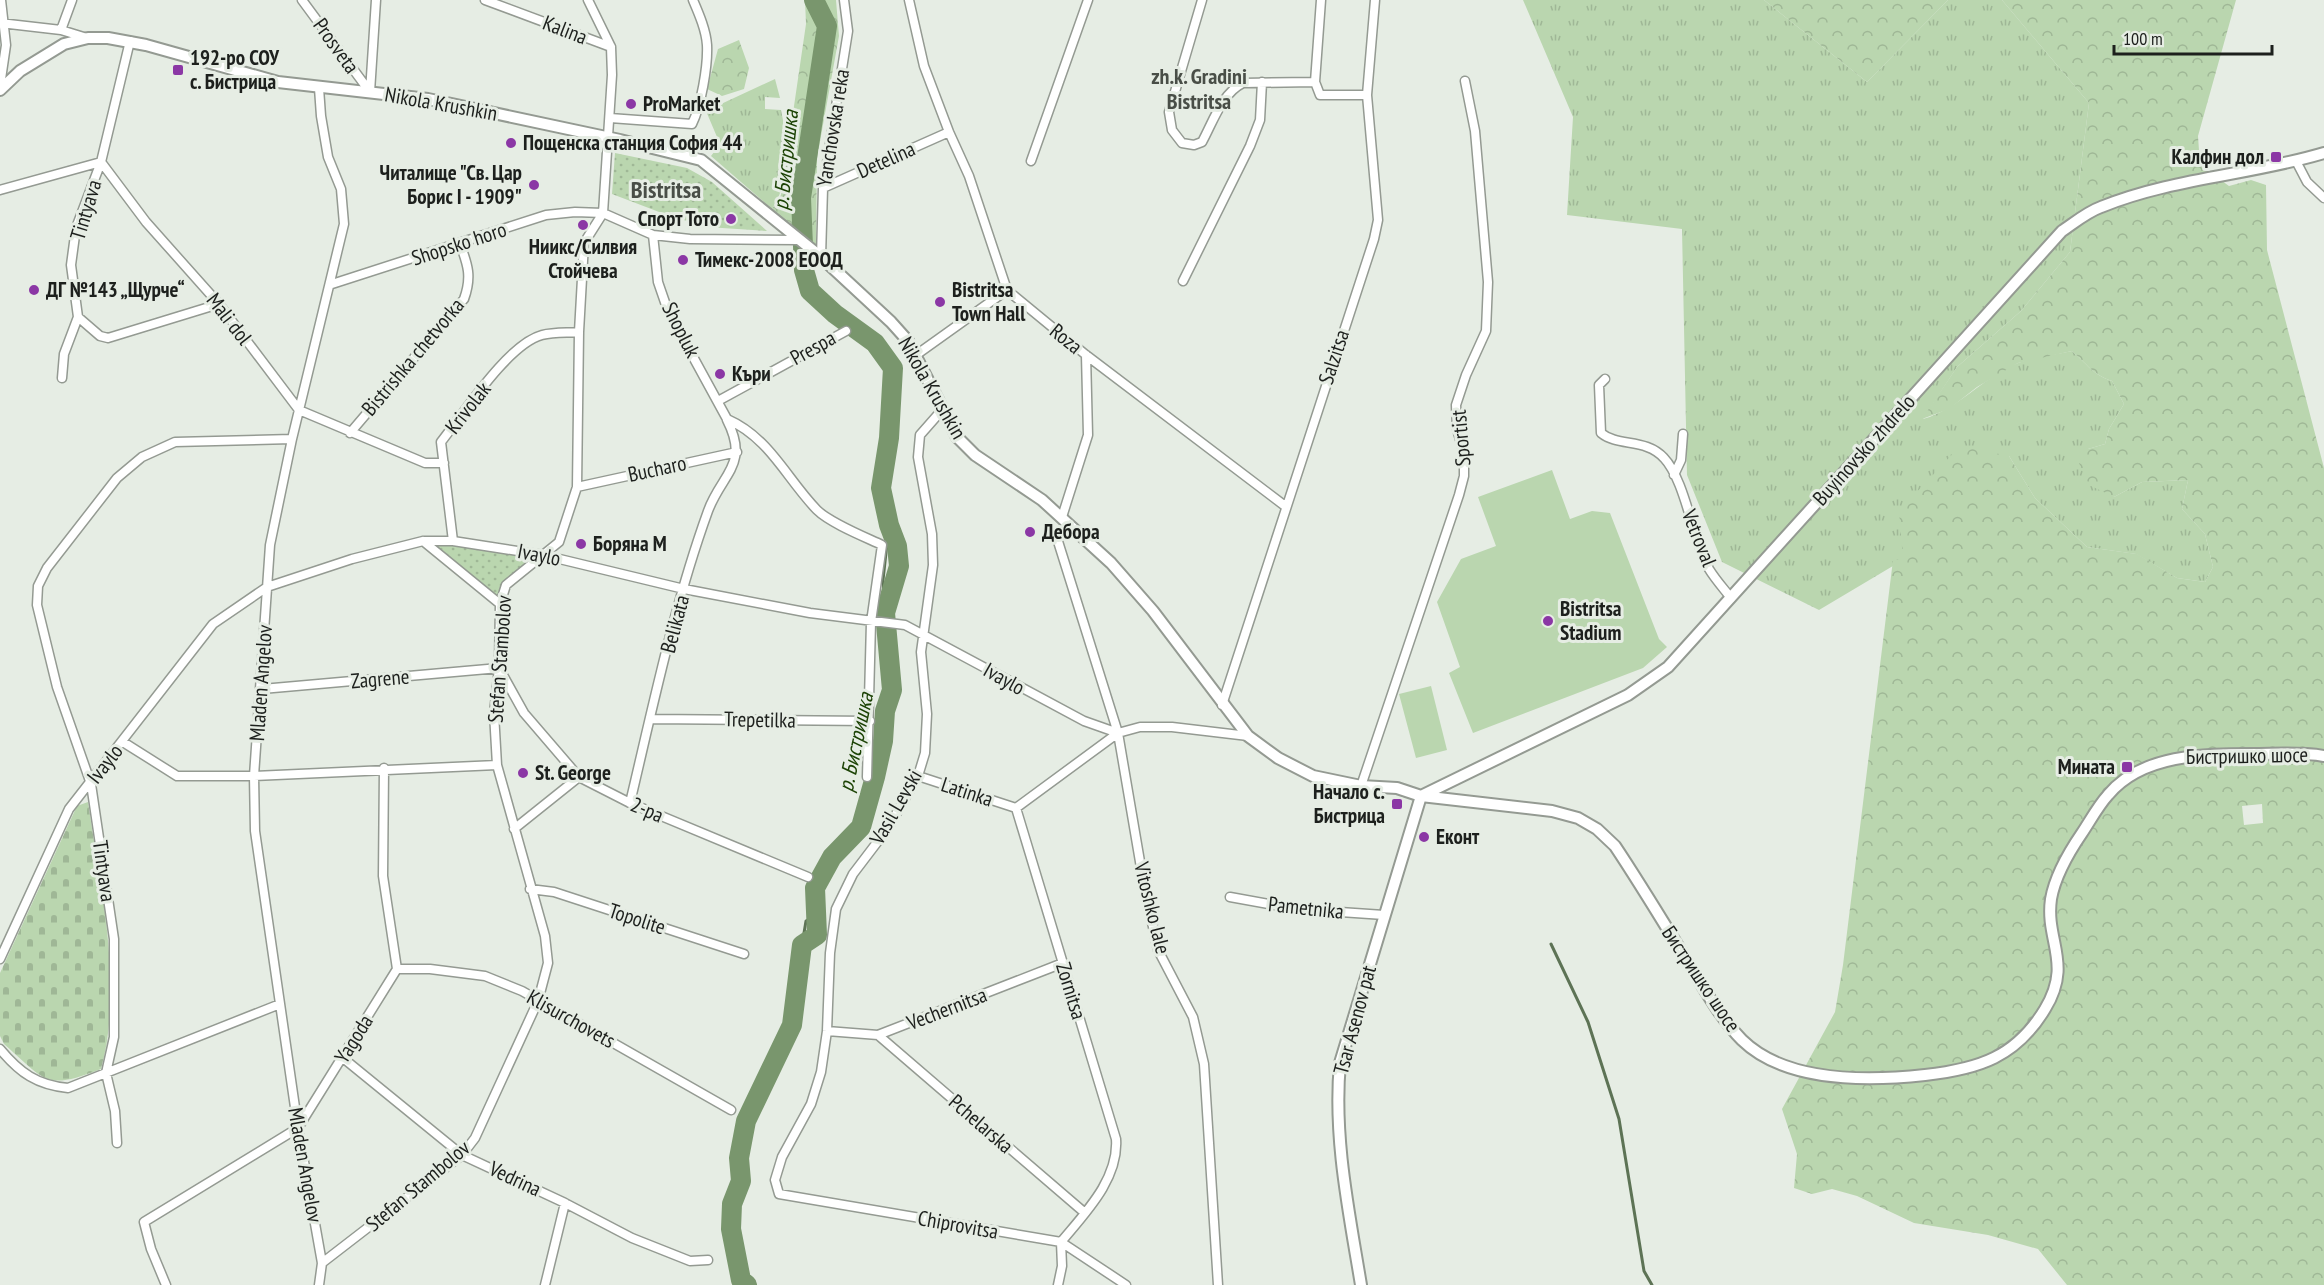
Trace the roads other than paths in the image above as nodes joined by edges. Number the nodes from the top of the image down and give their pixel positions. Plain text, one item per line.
1 (1, 0) edge
2 (72, 0) edge
3 (302, 0) edge
4 (376, 0) edge
5 (485, 0) edge
6 (588, 0) edge
7 (693, 0) edge
8 (844, 0) edge
9 (909, 0) edge
10 (1088, 0) edge
11 (1202, 0) edge
12 (1321, 0) edge
13 (1375, 0) edge
14 (2, 23) edge
15 (61, 30) junction
16 (88, 38) junction
17 (130, 41) junction
18 (611, 48) junction
19 (1262, 81) junction
20 (1465, 81) dead end
21 (1315, 82) junction
22 (0, 88) edge
23 (319, 88) junction
24 (370, 92) junction
25 (1367, 95) junction
26 (610, 118) junction
27 (949, 132) junction
28 (608, 137) junction
29 (2324, 153) edge
30 (1031, 161) dead end
31 (2296, 161) junction
32 (101, 162) junction
33 (823, 188) junction
34 (0, 190) edge
35 (2324, 198) edge
36 (603, 213) junction
37 (653, 235) junction
38 (799, 240) junction
39 (460, 244) junction
40 (819, 255) junction
41 (1183, 281) dead end
42 (332, 284) junction
43 (1007, 291) junction
44 (219, 304) junction
45 (78, 317) junction
46 (846, 331) dead end
47 (579, 332) junction
48 (916, 355) junction
49 (1086, 355) junction
50 (62, 378) dead end
51 (1605, 378) dead end
52 (718, 401) junction
53 (299, 410) junction
54 (942, 410) junction
55 (727, 419) junction
56 (350, 433) junction
57 (1683, 434) dead end
58 (292, 439) junction
59 (737, 452) junction
60 (444, 463) junction
61 (1674, 475) junction
62 (577, 487) junction
63 (1285, 506) junction
64 (1062, 517) junction
65 (1056, 535) dead end
66 (423, 541) junction
67 (453, 541) junction
68 (543, 555) junction
69 (267, 587) junction
70 (684, 589) junction
71 (1731, 598) junction
72 (500, 604) junction
73 (871, 622) junction
74 (922, 635) junction
75 (499, 668) junction
76 (262, 689) junction
77 (1222, 705) junction
78 (650, 718) junction
79 (870, 721) junction
80 (1118, 733) junction
81 (1248, 736) junction
82 (123, 742) junction
83 (2324, 756) edge
84 (496, 765) junction
85 (384, 768) junction
86 (254, 776) junction
87 (918, 776) junction
88 (579, 777) junction
89 (867, 777) dead end
90 (91, 784) junction
91 (1361, 786) junction
92 (1420, 796) junction
93 (630, 803) junction
94 (1016, 808) junction
95 (514, 829) junction
96 (808, 877) dead end
97 (530, 889) junction
98 (1230, 897) dead end
99 (1384, 915) junction
100 (744, 954) dead end
101 (0, 959) edge
102 (1063, 963) junction
103 (397, 969) junction
104 (538, 1001) junction
105 (280, 1004) junction
106 (827, 1031) junction
107 (878, 1035) junction
108 (0, 1049) edge
109 (343, 1058) junction
110 (106, 1072) junction
111 (731, 1110) dead end
112 (298, 1128) junction
113 (117, 1143) dead end
114 (462, 1155) junction
115 (779, 1194) joint
116 (565, 1203) junction
117 (1085, 1213) junction
118 (1061, 1242) junction
119 (708, 1260) dead end
120 (322, 1263) junction
121 (166, 1285) edge
122 (319, 1285) edge
123 (545, 1285) edge
124 (1058, 1285) edge
125 (1126, 1285) edge
126 (1218, 1285) edge
127 (1361, 1285) edge

1 - 14 street
2 - 15 street
3 - 24 street, Prosveta
4 - 24 street
5 - 18 street, Kalina
6 - 18 street, Stefan Stambolov
7 - 26 street
8 - 33 street, Yanchovska reka
9 - 27 street
10 - 30 street
11 - 19 street
12 - 21 street
13 - 25 street, Salzitsa
14 - 15 street
14 - 22 street
15 - 16 street
16 - 17 street, Nikola Krushkin
16 - 22 street, Nikola Krushkin
17 - 23 street, Nikola Krushkin
17 - 32 street, Tintyava
18 - 26 street, Stefan Stambolov
19 - 21 street
19 - 41 street
20 - 91 street, Sportist
21 - 25 street
23 - 24 street, Nikola Krushkin
23 - 42 street, Mladen Angelov
24 - 28 street, Nikola Krushkin
25 - 63 street, Salzitsa
26 - 28 street, Stefan Stambolov
27 - 33 street, Detelina
27 - 43 street
28 - 36 street, Stefan Stambolov
28 - 38 street, Nikola Krushkin
29 - 31 street, Buyinovsko zhdrelo
31 - 35 street
31 - 71 street, Buyinovsko zhdrelo
32 - 34 street
32 - 44 street, Mali dol
32 - 45 street, Tintyava
33 - 40 street, Yanchovska reka
36 - 37 street, Shopsko horo
36 - 39 street, Shopsko horo
36 - 47 street, Stefan Stambolov
37 - 38 street, Shopsko horo
37 - 52 street, Shopluk
38 - 40 street, Nikola Krushkin
39 - 42 street, Shopsko horo
39 - 56 street, Bistrishka chetvorka
40 - 48 street, Nikola Krushkin
42 - 53 street, Mladen Angelov
43 - 48 street
43 - 49 street, Roza
44 - 45 street
44 - 53 street, Mali dol
45 - 50 street, Tintyava
46 - 52 street, Prespa
47 - 60 street, Krivolak
47 - 62 street, Stefan Stambolov
48 - 54 street, Nikola Krushkin
49 - 63 street, Roza
49 - 64 street
51 - 61 street, Vetroval
52 - 55 street, Shopluk
53 - 56 street, Mali dol
53 - 58 street, Mladen Angelov
54 - 64 street, Nikola Krushkin
54 - 74 street, Vasil Levski
55 - 59 street, Shopluk
55 - 73 street, Vasil Levski
56 - 60 street, Mali dol
57 - 61 street
58 - 69 street, Mladen Angelov
58 - 90 street, Tintyava
59 - 62 street, Bucharo
59 - 70 street, Belikata
60 - 67 street, Krivolak
61 - 71 street, Vetroval
62 - 68 street, Stefan Stambolov
63 - 77 street, Salzitsa
64 - 77 street, Nikola Krushkin
65 - 80 street, Vitoshko lale
66 - 67 street, Ivaylo
66 - 69 street, Ivaylo
66 - 72 street
67 - 68 street, Ivaylo
68 - 70 street, Ivaylo
68 - 72 street, Stefan Stambolov
69 - 76 street, Mladen Angelov
69 - 82 street, Ivaylo
70 - 73 street, Ivaylo
70 - 78 street, Belikata
71 - 92 street, Buyinovsko zhdrelo
72 - 75 street, Stefan Stambolov
73 - 74 street, Ivaylo
73 - 79 street, Vasil Levski
74 - 80 street, Ivaylo
74 - 87 street, Vasil Levski
75 - 76 street, Zagrene
75 - 84 street, Stefan Stambolov
75 - 88 street, 2-ра
76 - 86 street, Mladen Angelov
77 - 81 street, Nikola Krushkin
78 - 79 street, Trepetilka
78 - 93 street, Belikata
79 - 89 street, Vasil Levski
80 - 81 street
80 - 94 street
80 - 126 street, Vitoshko lale
81 - 91 street, Nikola Krushkin
82 - 86 street
82 - 90 street, Ivaylo
83 - 92 street, Бистришко шосе
84 - 85 street
84 - 95 street, Stefan Stambolov
85 - 86 street
85 - 103 street
86 - 105 street, Mladen Angelov
87 - 94 street, Latinka
87 - 106 street, Vasil Levski
88 - 93 street, 2-ра
88 - 95 street
90 - 101 street, Ivaylo
90 - 110 street, Tintyava
91 - 92 street, Nikola Krushkin
92 - 99 street, Tsar Asenov pat
93 - 96 street, 2-ра
94 - 102 street, Zornitsa
95 - 97 street, Stefan Stambolov
97 - 100 street, Topolite
97 - 104 street, Stefan Stambolov
98 - 99 street, Pametnika
99 - 127 street, Tsar Asenov pat
102 - 107 street, Vechernitsa
102 - 117 street, Zornitsa
103 - 104 street, Klisurchovets
103 - 109 street, Yagoda
104 - 111 street, Klisurchovets
104 - 114 street, Stefan Stambolov
105 - 110 street
105 - 112 street, Mladen Angelov
106 - 107 street, Vechernitsa
106 - 115 street, Vasil Levski
107 - 117 street, Pchelarska
108 - 110 street
109 - 112 street, Yagoda
109 - 114 street, Vedrina
110 - 113 street, Tintyava
112 - 120 street, Mladen Angelov
112 - 121 street, Yagoda
114 - 116 street, Vedrina
114 - 120 street, Stefan Stambolov
115 - 118 street, Chiprovitsa
116 - 119 street, Vedrina
116 - 123 street
117 - 118 street, Zornitsa
118 - 124 street
118 - 125 street, Chiprovitsa
120 - 122 street, Mladen Angelov

